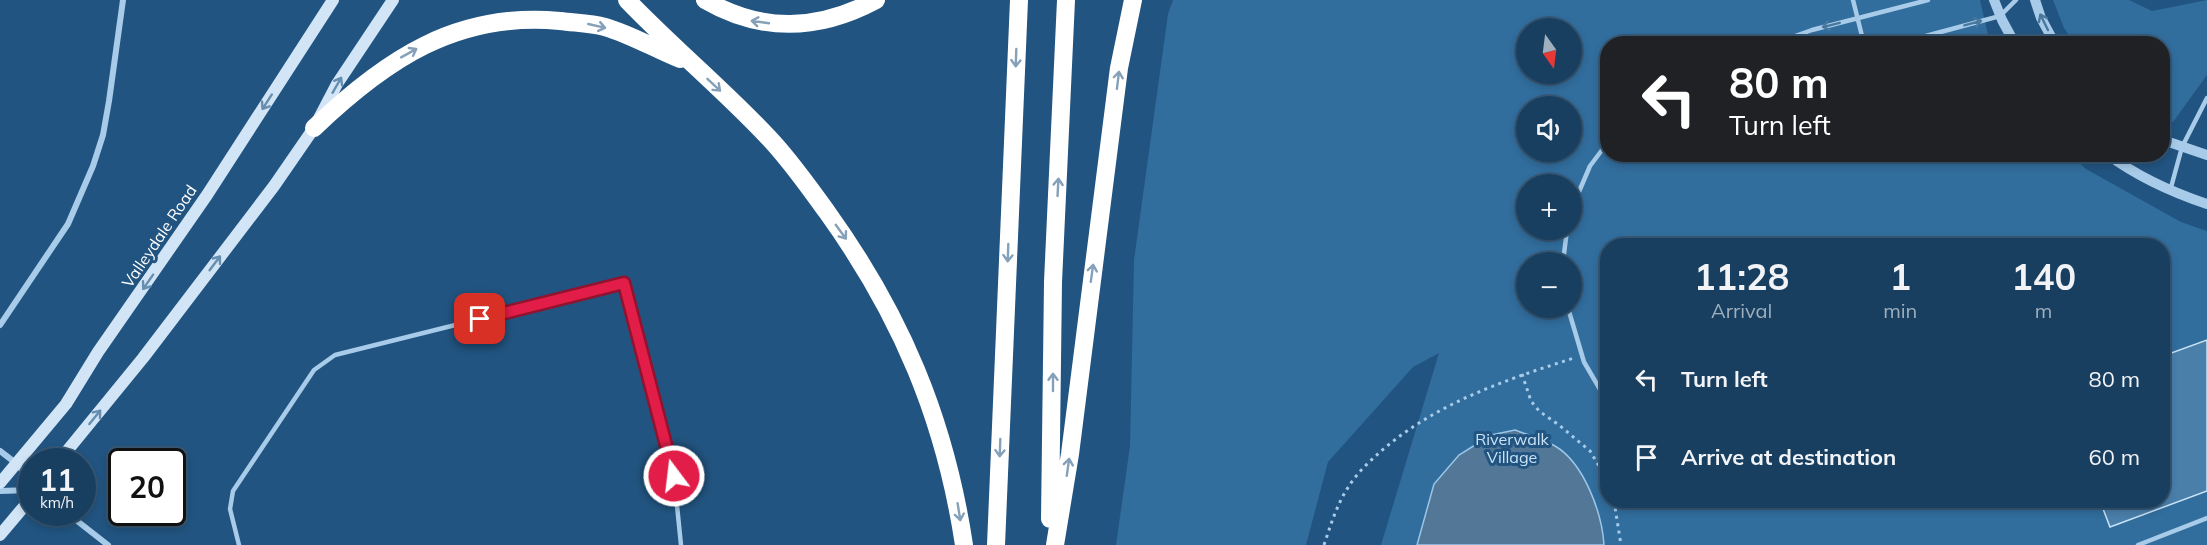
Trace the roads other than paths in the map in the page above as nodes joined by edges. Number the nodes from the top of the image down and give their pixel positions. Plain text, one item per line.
1 (123, 0) edge
2 (333, 0) edge
3 (393, 0) edge
4 (627, 0) edge
5 (705, 0) edge
6 (876, 0) edge
7 (1019, 0) edge
8 (1066, 0) edge
9 (1133, 0) edge
10 (1853, 0) edge
11 (1928, 0) edge
12 (1994, 0) edge
13 (2016, 0) edge
14 (2035, 0) edge
15 (2000, 16) junction
16 (1857, 18) junction
17 (1795, 36) edge
18 (1862, 36) edge
19 (1926, 36) edge
20 (2011, 36) edge
21 (2051, 36) edge
22 (691, 64) junction
23 (2207, 98) edge
24 (314, 128) junction
25 (2170, 143) edge
26 (2182, 147) junction
27 (1600, 153) edge
28 (2207, 155) edge
29 (2119, 162) edge
30 (1582, 185) edge
31 (2170, 191) junction
32 (2207, 204) edge
33 (1571, 318) edge
34 (0, 325) edge
35 (1600, 391) edge
36 (69, 448) edge
37 (0, 451) edge
38 (17, 464) junction
39 (0, 483) edge
40 (18, 490) edge
41 (0, 491) edge
42 (18, 514) edge
43 (2207, 518) edge
44 (84, 526) edge
45 (0, 535) edge
46 (108, 545) edge
47 (240, 545) edge
48 (681, 545) edge
49 (964, 545) edge
50 (996, 545) edge
51 (1049, 545) edge
52 (1055, 545) edge
53 (2138, 545) edge

1 - 34 street
2 -> 38 main road, Valleydale Road
24 -> 3 main road
4 - 22 highway
6 -> 5 highway
7 -> 50 highway
51 -> 8 highway
52 -> 9 highway
10 - 16 lane
11 - 16 lane
12 - 15 street
13 - 15 lane
21 -> 14 street
19 -> 15 lane
15 - 20 street
16 -> 17 lane
16 - 18 lane
24 -> 22 highway
22 -> 49 highway
23 - 26 lane
36 -> 24 main road
25 - 26 street
26 - 28 street
26 - 31 lane
27 - 30 lane
29 - 31 street
31 - 32 street
33 - 35 lane
37 - 38 street
38 - 39 main road, Valleydale Road
40 - 41 street
42 - 45 main road
43 - 53 lane
44 - 46 street
47 - 48 lane

